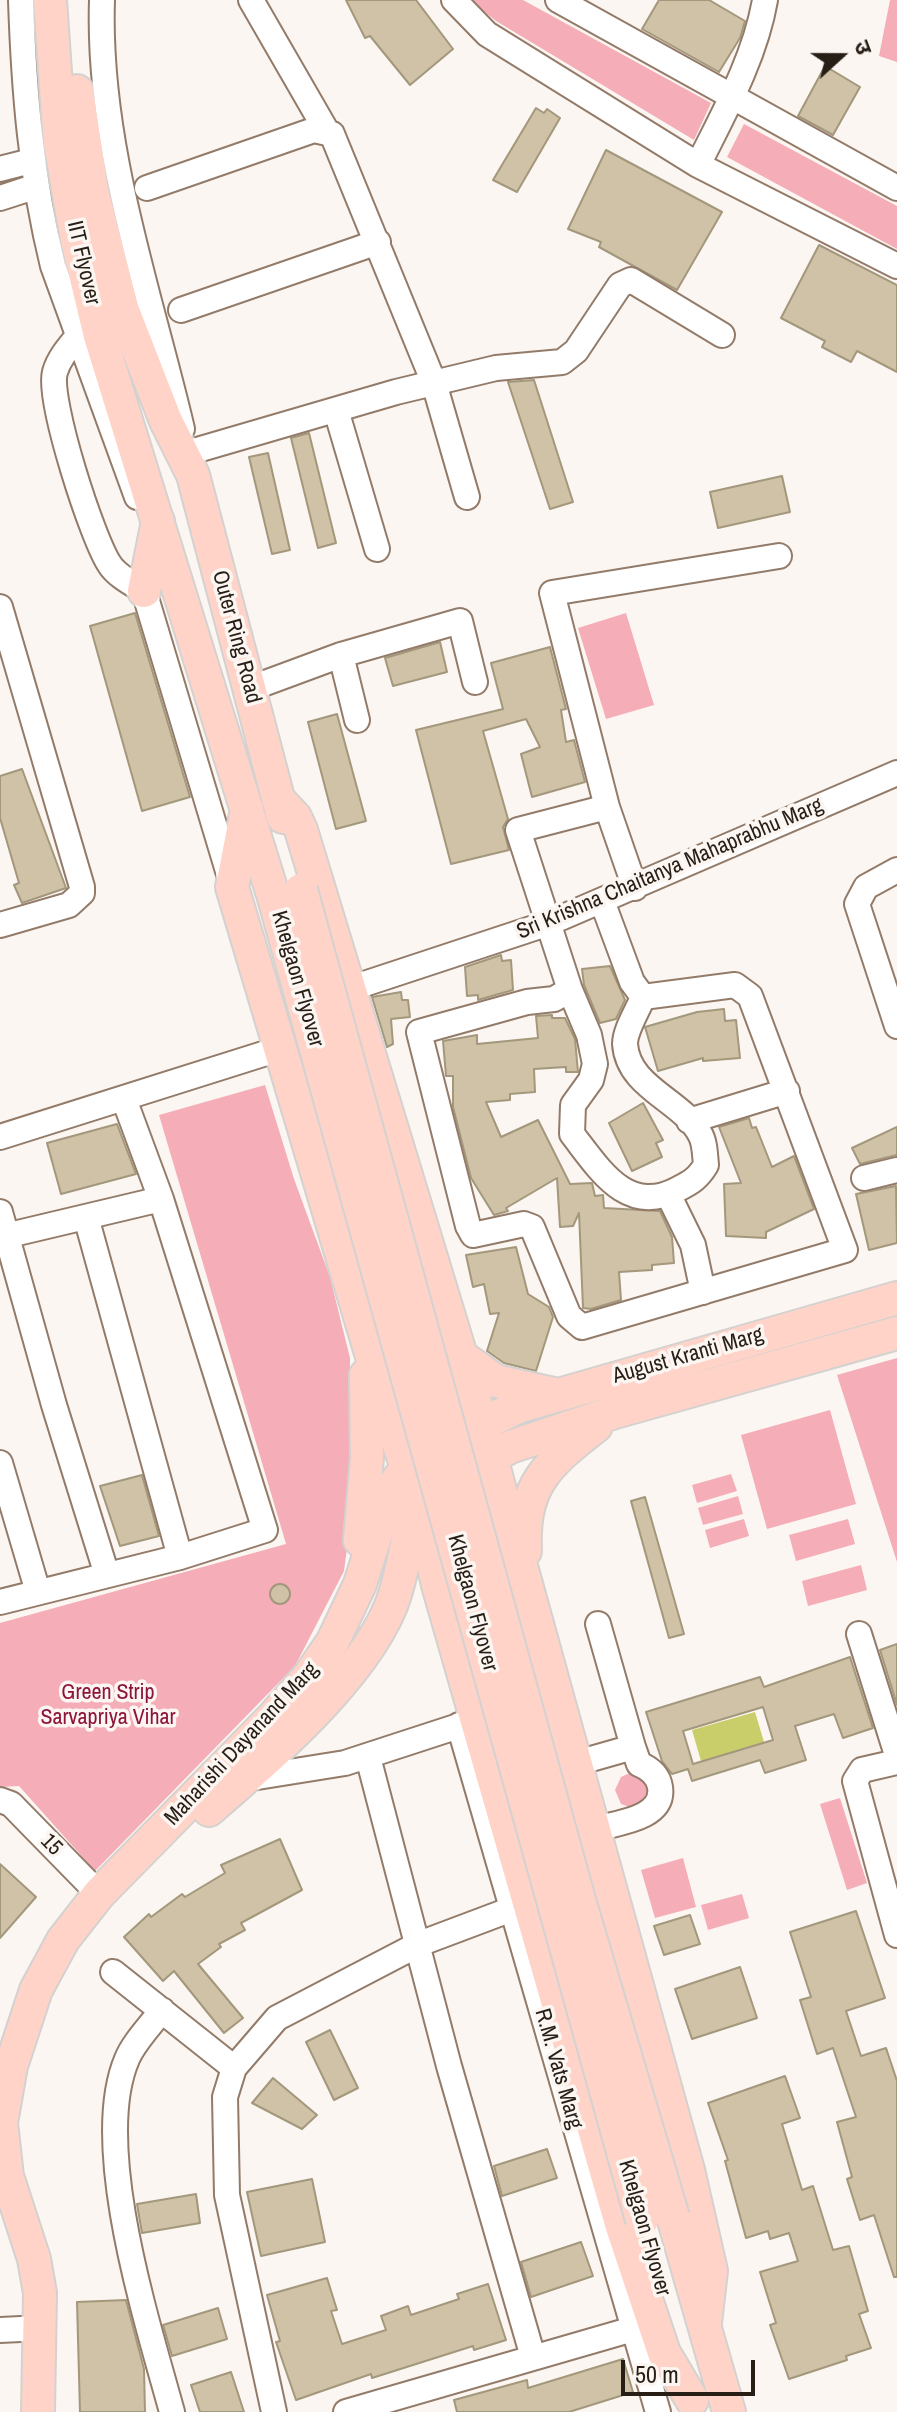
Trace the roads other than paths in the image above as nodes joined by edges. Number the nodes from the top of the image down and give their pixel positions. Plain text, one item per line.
1 (71, 0) edge
2 (102, 0) edge
3 (251, 0) edge
4 (454, 0) edge
5 (558, 0) edge
6 (765, 0) edge
7 (24, 1) edge
8 (732, 96) junction
9 (326, 130) junction
10 (31, 161) junction
11 (698, 165) junction
12 (0, 169) edge
13 (34, 187) junction
14 (147, 188) dead end
15 (897, 188) edge
16 (0, 198) edge
17 (88, 229) junction
18 (378, 242) junction
19 (897, 266) edge
20 (181, 310) dead end
21 (722, 335) dead end
22 (78, 336) junction
23 (434, 383) junction
24 (336, 410) junction
25 (190, 464) junction
26 (467, 497) dead end
27 (159, 518) junction
28 (377, 549) dead end
29 (779, 556) dead end
30 (144, 591) junction
31 (0, 607) edge
32 (341, 655) junction
33 (475, 682) dead end
34 (249, 689) junction
35 (357, 720) dead end
36 (897, 773) edge
37 (278, 799) junction
38 (607, 807) junction
39 (247, 809) junction
40 (897, 870) edge
41 (232, 887) junction
42 (635, 888) junction
43 (288, 894) junction
44 (602, 901) junction
45 (549, 923) junction
46 (0, 925) edge
47 (349, 989) junction
48 (570, 990) junction
49 (643, 997) junction
50 (896, 1022) edge
51 (282, 1048) junction
52 (787, 1091) junction
53 (124, 1099) junction
54 (689, 1121) junction
55 (0, 1137) edge
56 (897, 1170) edge
57 (864, 1178) dead end
58 (668, 1194) junction
59 (161, 1199) junction
60 (86, 1217) junction
61 (3, 1224) edge
62 (425, 1237) junction
63 (344, 1260) junction
64 (703, 1292) junction
65 (897, 1298) edge
66 (11, 1299) edge
67 (897, 1333) edge
68 (365, 1334) junction
69 (462, 1357) junction
70 (557, 1394) junction
71 (615, 1412) junction
72 (482, 1425) junction
73 (490, 1456) junction
74 (0, 1463) edge
75 (406, 1468) junction
76 (419, 1503) junction
77 (180, 1557) junction
78 (107, 1575) junction
79 (38, 1592) junction
80 (526, 1592) junction
81 (0, 1602) edge
82 (344, 1618) junction
83 (598, 1624) dead end
84 (859, 1634) dead end
85 (553, 1682) junction
86 (469, 1717) junction
87 (633, 1747) junction
88 (897, 1755) edge
89 (368, 1757) junction
90 (897, 1762) edge
91 (577, 1763) junction
92 (245, 1779) junction
93 (0, 1800) edge
94 (595, 1829) junction
95 (154, 1849) junction
96 (104, 1899) junction
97 (512, 1909) junction
98 (897, 1935) edge
99 (419, 1944) junction
100 (113, 1972) dead end
101 (162, 2010) junction
102 (6, 2066) edge
103 (234, 2068) junction
104 (2, 2160) edge
105 (658, 2219) junction
106 (705, 2323) junction
107 (42, 2328) junction
108 (633, 2329) junction
109 (0, 2330) edge
110 (533, 2357) junction
111 (40, 2361) junction
112 (425, 2401) edge
113 (694, 2406) edge
114 (12, 2412) edge
115 (38, 2412) edge
116 (53, 2412) edge
117 (172, 2412) edge
118 (274, 2412) edge
119 (346, 2412) edge
120 (658, 2412) edge
121 (729, 2412) edge

1 - 17 main road, IIT Flyover
2 - 25 street
3 - 9 street
4 - 11 street
5 - 8 street
6 - 8 street
7 - 10 street
7 - 17 main road, IIT Flyover
8 - 11 street
8 - 15 street
9 - 14 street
9 - 18 street
10 - 12 street
10 - 13 street
11 - 19 street
13 - 16 street
13 - 22 street
17 - 25 main road, IIT Flyover
17 - 27 main road, IIT Flyover
18 - 20 street
18 - 23 street
21 - 23 street
22 - 27 street
22 - 30 street
23 - 24 street
23 - 26 street
24 - 25 street
24 - 28 street
25 - 34 main road, Outer Ring Road
27 - 30 main road
27 - 39 main road, Outer Ring Road
29 - 38 street
30 - 41 street
31 - 46 street
32 - 33 street
32 - 34 street
32 - 35 street
34 - 37 main road, Outer Ring Road
36 - 42 street, Sri Krishna Chaitanya Mahaprabhu Marg
37 - 43 main road, Khelgaon Flyover
37 - 47 main road
38 - 42 street
38 - 45 street
39 - 41 main road
39 - 43 main road, Khelgaon Flyover
40 - 50 street
41 - 51 main road
42 - 44 street, Sri Krishna Chaitanya Mahaprabhu Marg
43 - 105 main road, Khelgaon Flyover, bridge
44 - 45 street, Sri Krishna Chaitanya Mahaprabhu Marg
44 - 49 street
45 - 47 street, Sri Krishna Chaitanya Mahaprabhu Marg
45 - 48 street
47 - 62 main road
48 - 58 street
48 - 64 street
49 - 52 street
49 - 54 street
51 - 53 street
51 - 63 main road
52 - 54 street
52 - 64 street
53 - 55 street
53 - 59 street
54 - 58 street
56 - 57 street
58 - 64 street
59 - 60 street
59 - 77 street
60 - 61 street
60 - 77 street
61 - 66 street
62 - 63 main road
62 - 69 main road
63 - 68 main road
65 - 70 main road, August Kranti Marg
66 - 78 street
67 - 71 main road, August Kranti Marg
68 - 75 main road
68 - 82 main road
69 - 70 main road
69 - 72 main road
70 - 72 main road, August Kranti Marg
71 - 73 main road, August Kranti Marg
71 - 80 main road
72 - 73 main road
72 - 75 main road, August Kranti Marg
73 - 76 main road, August Kranti Marg
73 - 80 main road
74 - 79 street
75 - 76 main road
75 - 82 main road, Maharishi Dayanand Marg
76 - 86 main road
76 - 92 main road, Maharishi Dayanand Marg
77 - 78 street
78 - 79 street
79 - 81 street
80 - 85 main road
82 - 95 main road, Maharishi Dayanand Marg
83 - 87 street
84 - 88 street
85 - 86 main road
85 - 91 main road
86 - 89 street
86 - 97 street, R.M. Vats Marg
86 - 113 main road
87 - 91 street
87 - 94 street
89 - 92 street
89 - 99 street
90 - 98 street
91 - 94 main road
92 - 95 main road, Maharishi Dayanand Marg
93 - 96 street, 15
94 - 106 main road
95 - 96 main road
96 - 102 main road
96 - 116 main road
97 - 99 street
97 - 108 street, R.M. Vats Marg
99 - 103 street
99 - 110 street
100 - 101 street
101 - 103 street
101 - 117 street
102 - 104 main road
103 - 118 street
104 - 107 main road
105 - 106 main road, Khelgaon Flyover
105 - 113 main road, Khelgaon Flyover
106 - 121 main road, Khelgaon Flyover
107 - 109 street
107 - 111 main road
108 - 110 street
108 - 120 street, R.M. Vats Marg
110 - 112 street
111 - 114 main road
111 - 115 main road
112 - 119 street

